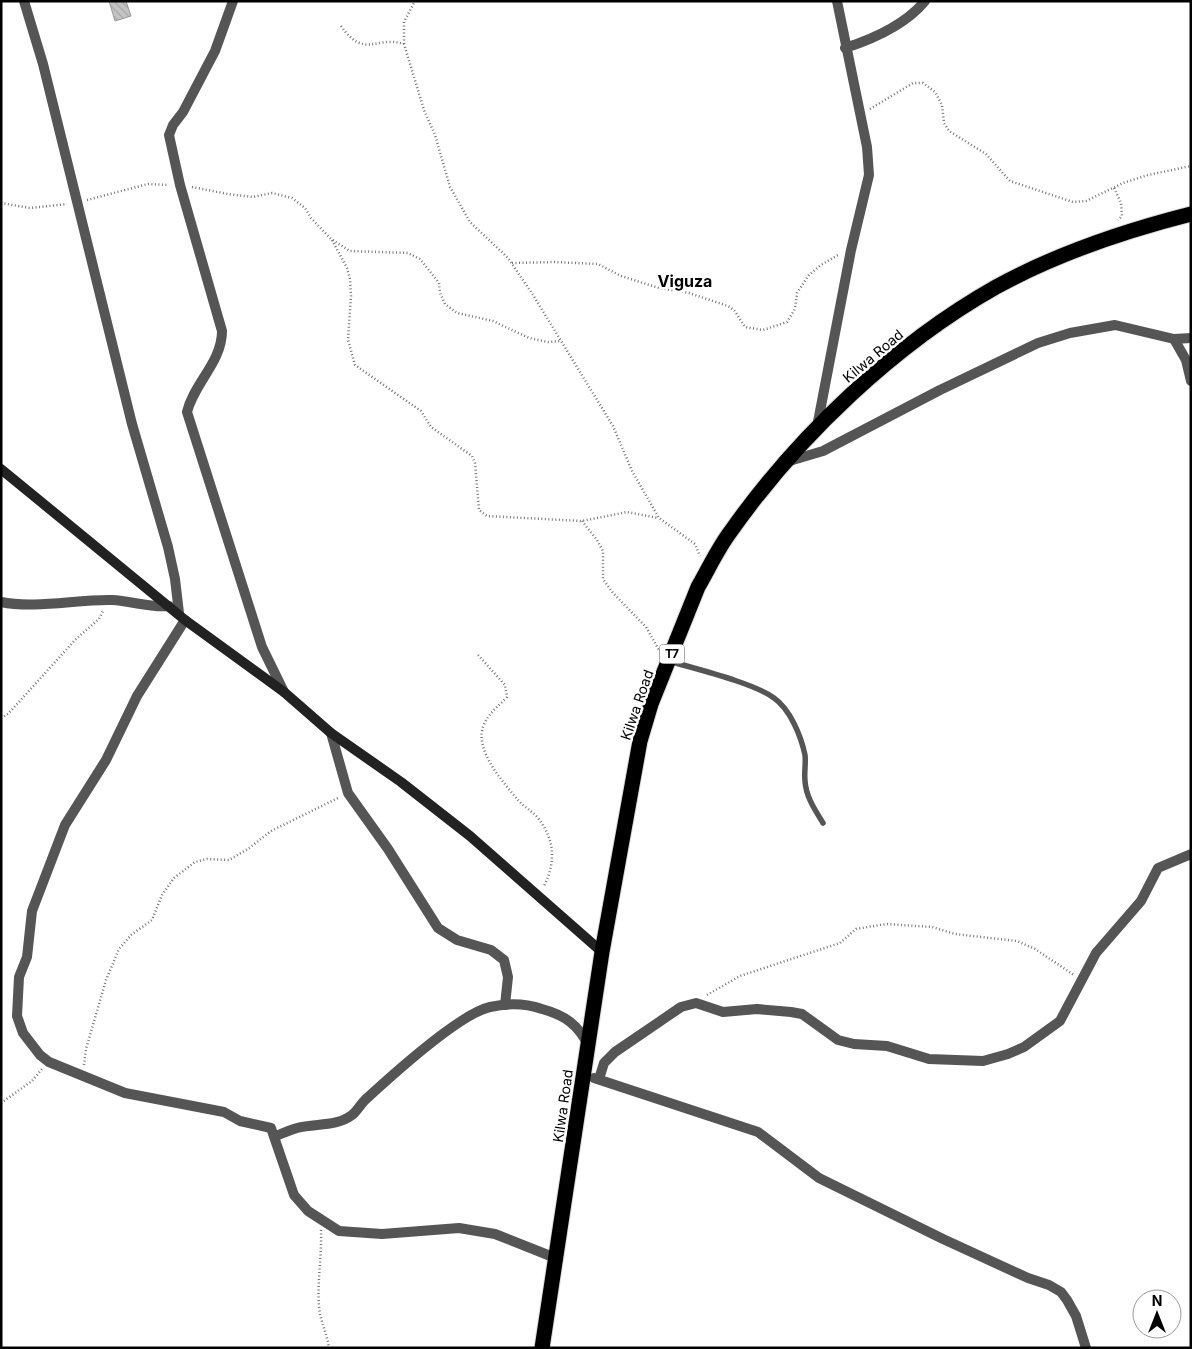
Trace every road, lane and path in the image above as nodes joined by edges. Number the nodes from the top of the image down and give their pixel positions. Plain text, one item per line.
1 (24, 1) edge
2 (233, 1) edge
3 (415, 1) edge
4 (837, 1) edge
5 (925, 1) edge
6 (341, 26) dead end
7 (404, 44) junction
8 (845, 48) junction
9 (859, 116) junction
10 (1191, 166) edge
11 (180, 185) junction
12 (1114, 188) junction
13 (1, 203) edge
14 (76, 203) junction
15 (1191, 214) edge
16 (1117, 222) dead end
17 (332, 239) junction
18 (851, 250) junction
19 (512, 263) junction
20 (1191, 338) edge
21 (1174, 339) junction
22 (560, 341) junction
23 (1191, 381) edge
24 (817, 428) junction
25 (786, 462) junction
26 (1, 468) edge
27 (659, 518) junction
28 (582, 521) junction
29 (708, 570) junction
30 (112, 600) junction
31 (1, 602) edge
32 (169, 606) junction
33 (182, 617) junction
34 (478, 655) dead end
35 (669, 661) junction
36 (284, 692) junction
37 (1, 718) edge
38 (331, 733) junction
39 (348, 793) junction
40 (823, 823) dead end
41 (1191, 854) edge
42 (538, 896) junction
43 (602, 952) junction
44 (1083, 980) junction
45 (696, 1003) junction
46 (505, 1005) junction
47 (588, 1045) junction
48 (49, 1062) junction
49 (82, 1076) junction
50 (591, 1078) junction
51 (1, 1103) edge
52 (276, 1136) junction
53 (320, 1219) junction
54 (558, 1259) junction
55 (329, 1348) edge
56 (542, 1348) edge
57 (1086, 1348) edge

1 - 14 street
2 - 11 street
3 - 7 path
4 - 8 street
5 - 8 street
6 - 7 path
7 - 19 path
8 - 9 street
9 - 12 path
9 - 18 street
10 - 12 path
11 - 14 path
11 - 17 path
11 - 36 street
12 - 16 path
13 - 14 path
14 - 33 street
15 - 24 highway, Kilwa Road / T7
17 - 22 path
17 - 28 path
18 - 19 path
18 - 24 street
19 - 22 path
20 - 21 street
21 - 23 street
21 - 25 street
22 - 27 path
24 - 25 highway, Kilwa Road / T7
25 - 29 highway, Kilwa Road / T7
26 - 32 street
27 - 28 path
27 - 29 path
28 - 35 path
29 - 35 highway, Kilwa Road / T7
30 - 31 street
30 - 32 street
30 - 37 path
32 - 33 street
33 - 36 street
33 - 48 street
34 - 42 path
35 - 40 lane
35 - 43 highway, Kilwa Road / T7
36 - 38 street
38 - 39 street
38 - 42 street
39 - 46 street
39 - 49 path
41 - 44 street
42 - 43 street
43 - 47 highway, Kilwa Road / T7
44 - 45 path
44 - 45 street
45 - 50 street
46 - 47 street
46 - 52 street
47 - 50 highway, Kilwa Road / T7
48 - 49 street
48 - 51 path
49 - 52 street
50 - 54 highway, Kilwa Road / T7
50 - 57 street
52 - 53 street
53 - 54 street
53 - 55 path
54 - 56 highway, Kilwa Road / T7

